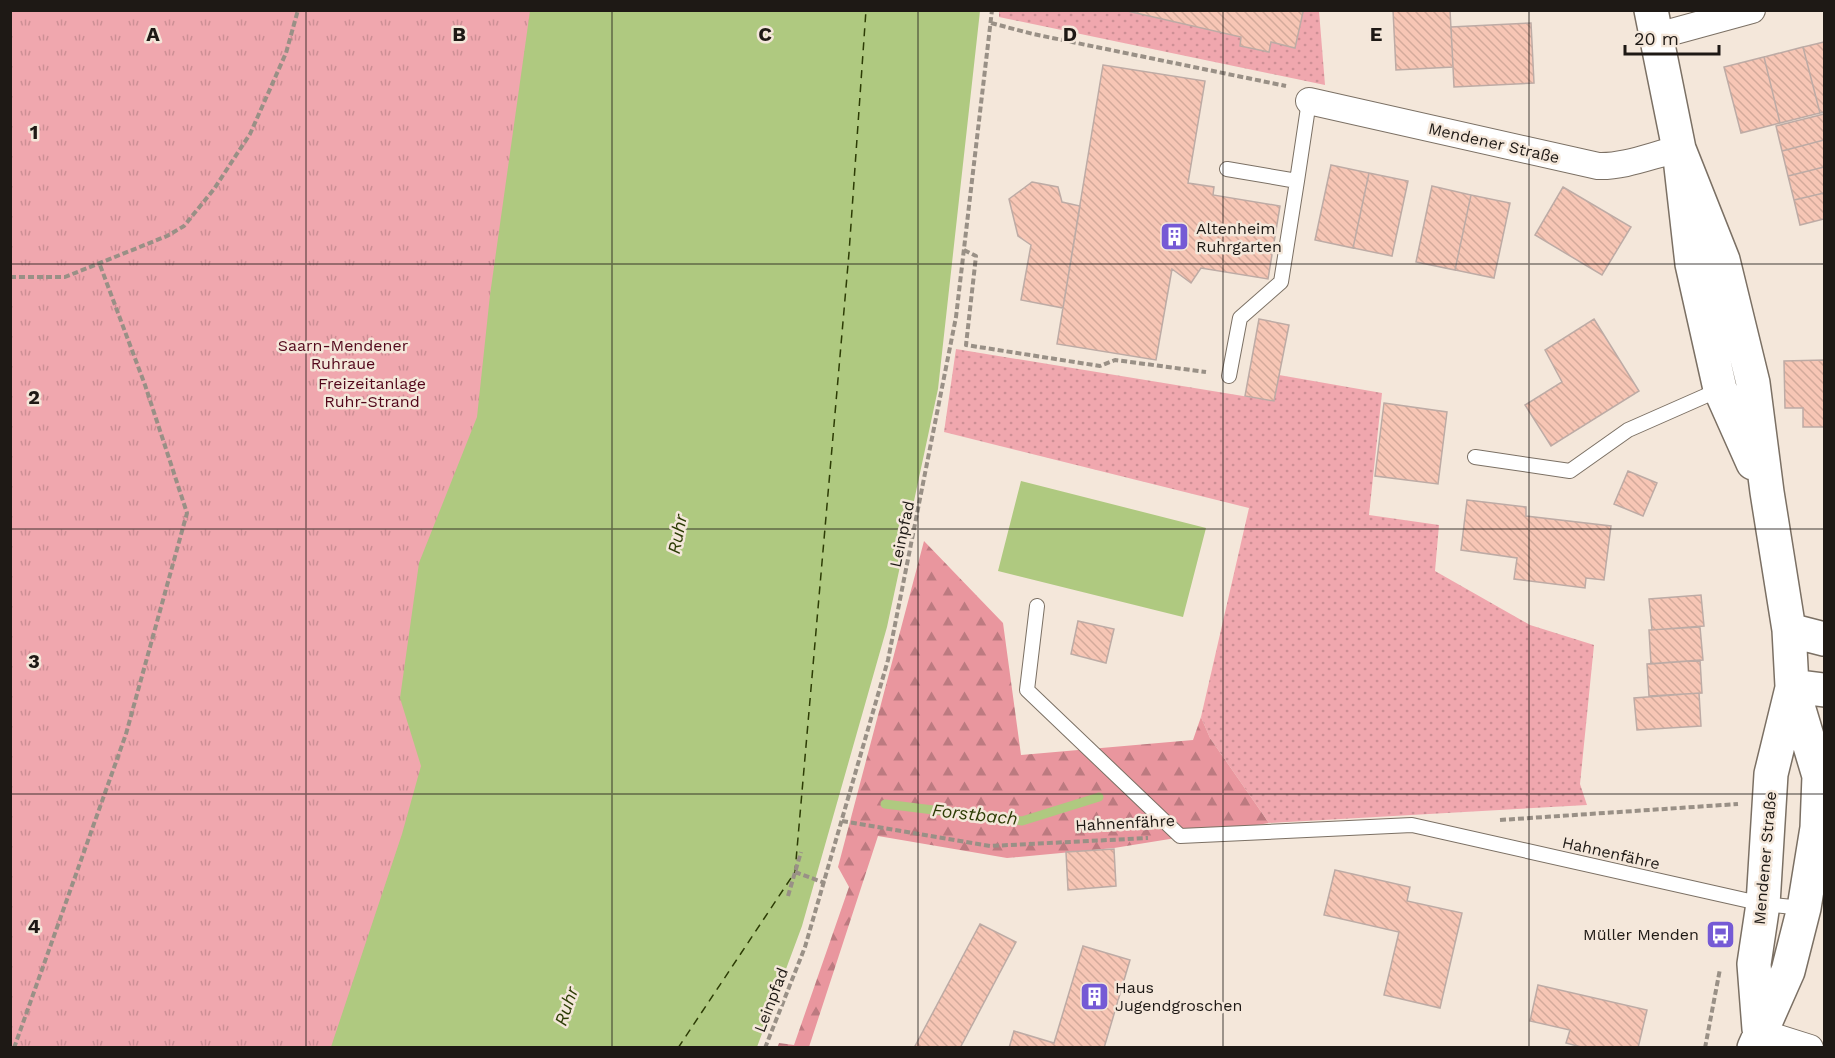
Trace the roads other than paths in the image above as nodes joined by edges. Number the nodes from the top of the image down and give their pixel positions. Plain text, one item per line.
1 (1752, 10) edge
2 (1654, 23) edge
3 (1309, 101) joint
4 (1679, 149) junction
5 (1227, 169) dead end
6 (1297, 181) junction
7 (1229, 376) road end
8 (1736, 386) junction
9 (1476, 457) dead end
10 (1037, 606) dead end
11 (1790, 630) junction
12 (1824, 639) edge
13 (1792, 686) junction
14 (1824, 690) edge
15 (1763, 904) junction
16 (1804, 908) junction
17 (1757, 1040) edge
18 (1810, 1047) edge

1 - 2 street
2 - 4 main road, Mendener Straße
3 - 4 street, Mendener Straße
3 - 6 lane
4 - 8 main road, Mendener Straße
5 - 6 lane
6 - 7 lane
8 - 9 lane
8 - 11 main road, Mendener Straße
10 - 15 lane, Hahnenfähre
11 - 12 main road
11 - 13 main road, Mendener Straße
13 - 14 main road
13 - 15 main road, Mendener Straße
13 - 16 main road, Mendener Straße
15 - 16 lane, Hahnenfähre
15 - 17 main road, Mendener Straße
16 - 17 main road, Mendener Straße
17 - 18 street

